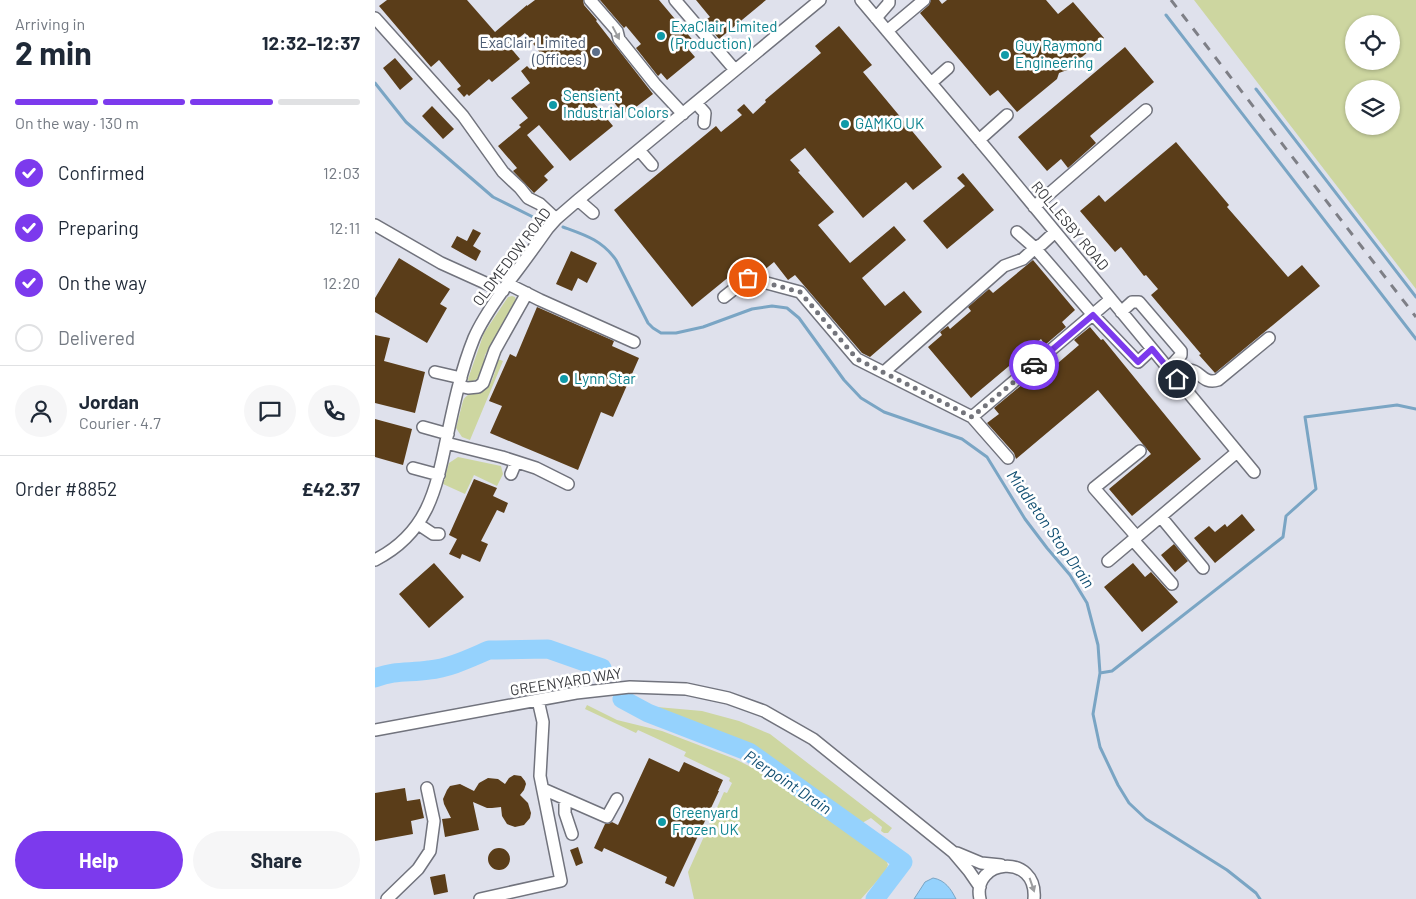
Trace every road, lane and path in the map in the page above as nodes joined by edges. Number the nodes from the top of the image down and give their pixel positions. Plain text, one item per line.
1 (590, 0) edge
2 (675, 0) edge
3 (820, 0) edge
4 (861, 0) edge
5 (889, 0) edge
6 (924, 0) edge
7 (375, 18) edge
8 (875, 18) junction
9 (887, 31) junction
10 (948, 68) dead end
11 (735, 70) junction
12 (931, 83) junction
13 (696, 103) junction
14 (1146, 110) dead end
15 (683, 114) junction
16 (1007, 115) dead end
17 (704, 123) dead end
18 (979, 140) junction
19 (639, 150) junction
20 (652, 165) dead end
21 (578, 200) junction
22 (1034, 207) junction
23 (593, 213) dead end
24 (556, 219) junction
25 (375, 225) edge
26 (1017, 232) dead end
27 (1055, 232) junction
28 (1035, 248) junction
29 (505, 287) junction
30 (527, 293) junction
31 (724, 297) dead end
32 (1111, 299) junction
33 (1121, 312) junction
34 (1093, 315) junction
35 (1269, 338) dead end
36 (634, 342) dead end
37 (1152, 349) junction
38 (1168, 369) junction
39 (435, 372) dead end
40 (884, 372) junction
41 (1177, 379) junction
42 (460, 382) junction
43 (972, 417) junction
44 (423, 427) dead end
45 (447, 438) junction
46 (1140, 451) dead end
47 (1237, 452) junction
48 (1008, 458) dead end
49 (516, 462) junction
50 (413, 468) dead end
51 (1254, 472) dead end
52 (511, 474) dead end
53 (439, 475) junction
54 (568, 484) dead end
55 (1161, 517) junction
56 (418, 524) junction
57 (439, 534) dead end
58 (1135, 539) junction
59 (375, 560) edge
60 (1108, 562) dead end
61 (1203, 568) dead end
62 (1172, 584) dead end
63 (538, 700) junction
64 (375, 730) edge
65 (427, 788) dead end
66 (543, 789) junction
67 (565, 799) junction
68 (617, 799) dead end
69 (572, 834) dead end
70 (953, 852) junction
71 (1006, 866) junction
72 (980, 893) edge
73 (387, 899) edge
74 (481, 899) edge
75 (1034, 899) edge

1 -> 15 street
2 - 11 street
3 - 11 street, OLDMEDOW ROAD
4 - 8 street, ROLLESBY ROAD
5 - 8 street
6 - 9 street
7 - 24 street
8 - 9 street, ROLLESBY ROAD
9 - 12 street, ROLLESBY ROAD
10 - 12 street
11 - 13 street, OLDMEDOW ROAD
12 - 18 street, ROLLESBY ROAD
13 - 15 street, OLDMEDOW ROAD
13 - 17 street
14 - 22 street
15 - 19 street, OLDMEDOW ROAD
16 - 18 street
18 - 22 street, ROLLESBY ROAD
19 - 20 street
19 - 21 street, OLDMEDOW ROAD
21 - 23 street
21 - 24 street, OLDMEDOW ROAD
22 - 27 street, ROLLESBY ROAD
24 - 29 street, OLDMEDOW ROAD
25 - 29 street
26 - 28 street
27 - 28 street
27 - 32 street, ROLLESBY ROAD
28 - 34 street
28 - 40 street
29 - 30 street
29 - 42 street, OLDMEDOW ROAD
30 - 36 street
30 - 42 street
31 - 40 street
32 - 33 street, ROLLESBY ROAD
32 - 34 street
33 - 37 street, ROLLESBY ROAD
33 - 38 street
34 - 37 street
34 - 43 street
35 - 41 street
37 - 38 street, ROLLESBY ROAD
38 - 41 street, ROLLESBY ROAD
39 - 42 street
40 - 43 street
41 - 47 street, ROLLESBY ROAD
42 - 45 street, OLDMEDOW ROAD
43 - 48 street
44 - 45 street
45 - 49 street
45 - 53 street, OLDMEDOW ROAD
46 - 58 street
47 - 51 street, ROLLESBY ROAD
47 - 55 street
49 - 52 street
49 - 54 street
50 - 53 street
53 - 56 street, OLDMEDOW ROAD
55 - 58 street
55 - 61 street
56 - 57 street
56 - 59 street, OLDMEDOW ROAD
58 - 60 street
58 - 62 street
63 - 64 street, GREENYARD WAY
63 - 66 street
63 - 70 street, GREENYARD WAY
65 - 73 street
66 - 67 street
66 - 74 street
67 - 68 street
67 - 69 street
70 - 71 street, GREENYARD WAY
70 - 72 street, GREENYARD WAY
71 - 72 street
71 -> 75 street, GREENYARD WAY

